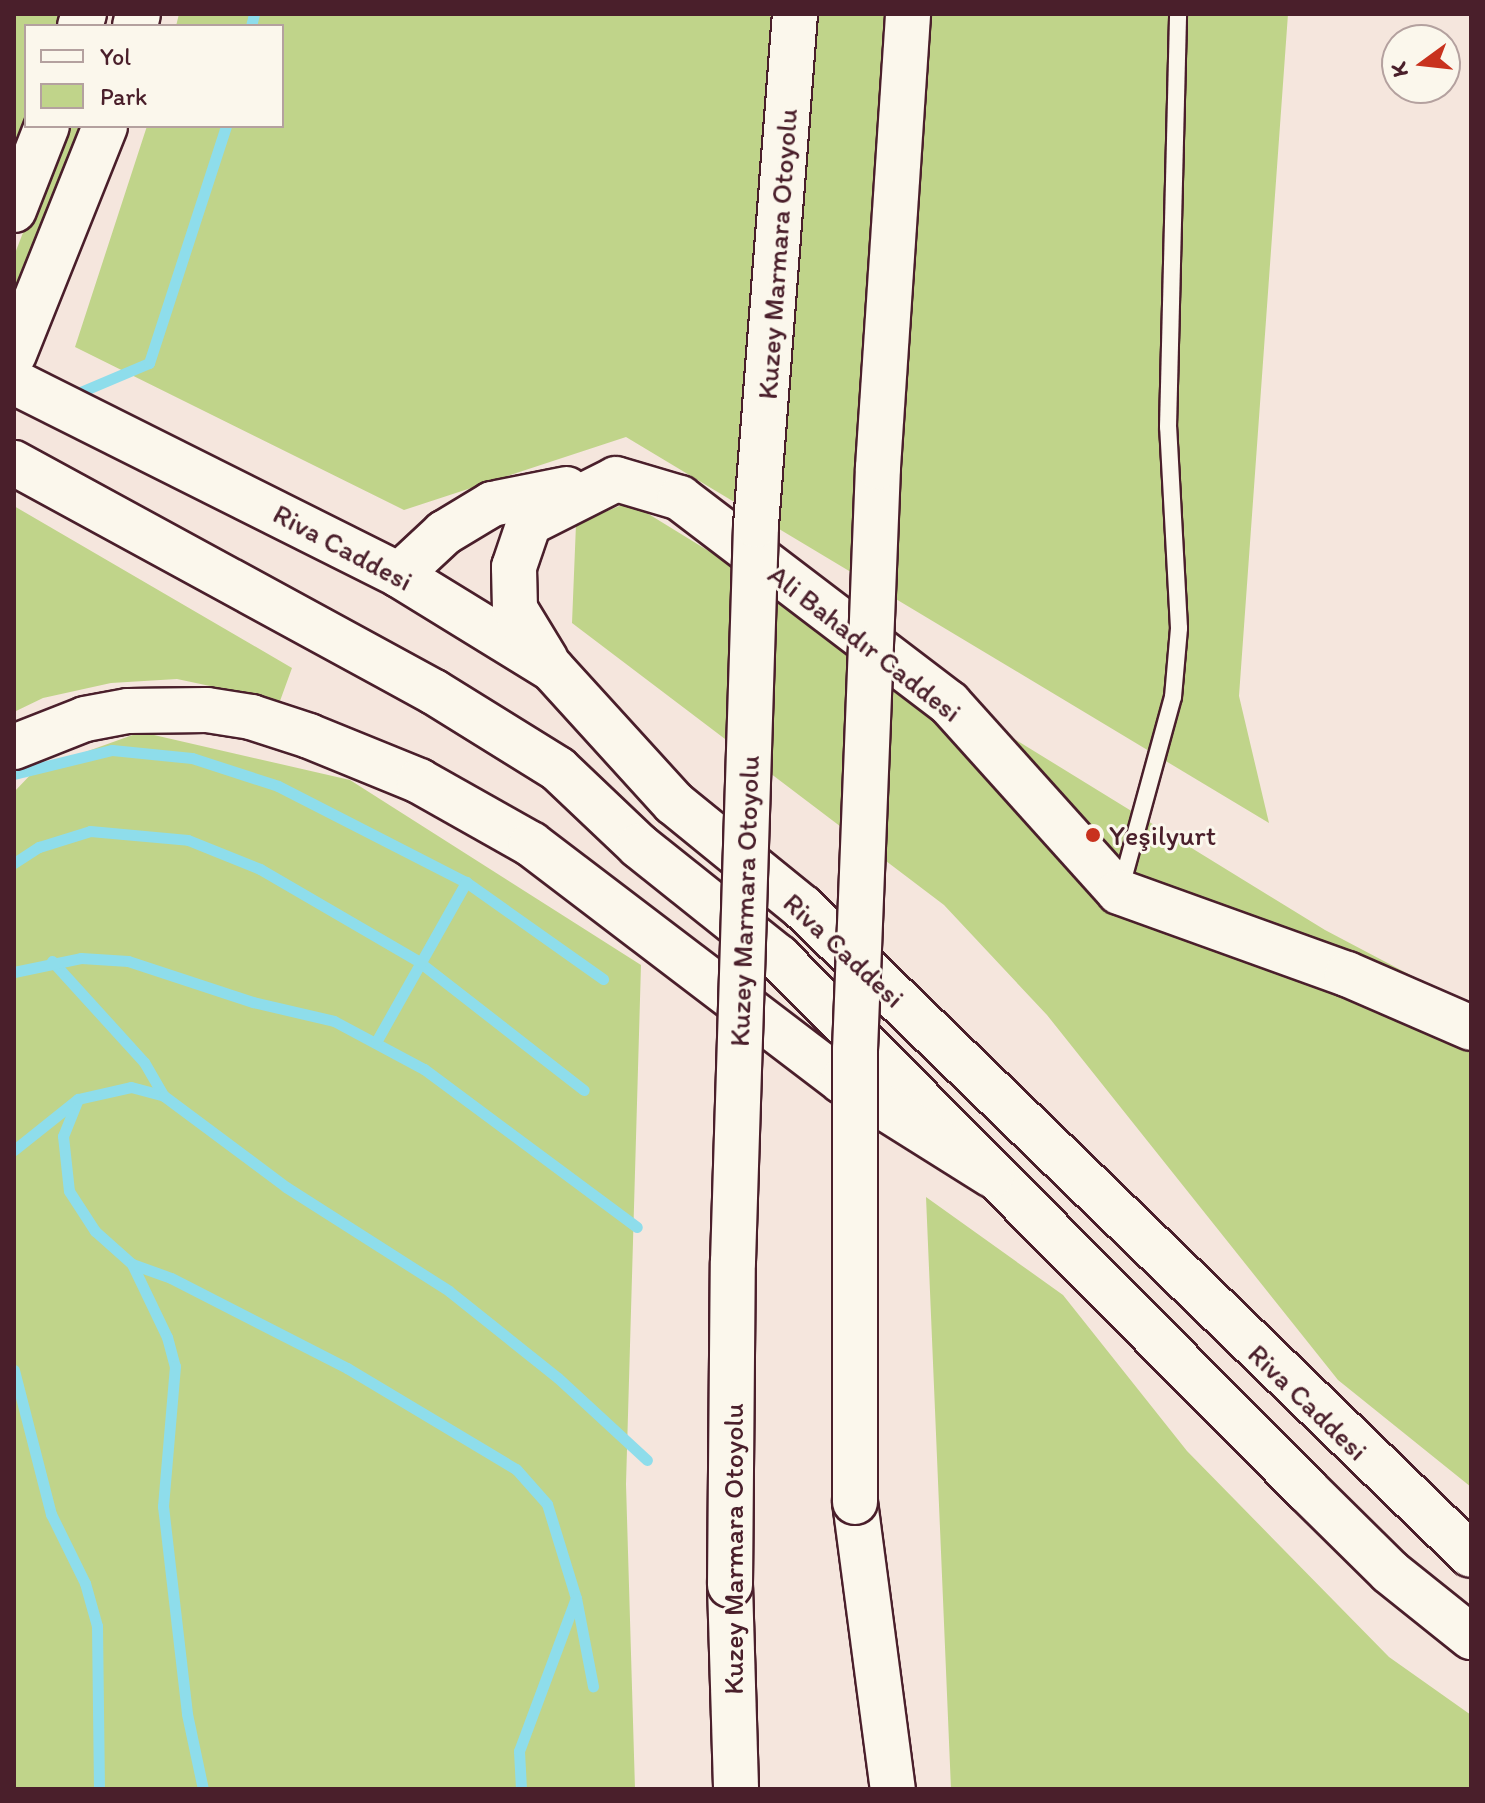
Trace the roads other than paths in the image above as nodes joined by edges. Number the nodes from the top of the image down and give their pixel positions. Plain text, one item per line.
1 (795, 14) edge
2 (908, 14) edge
3 (1178, 14) edge
4 (46, 128) edge
5 (104, 128) edge
6 (14, 210) edge
7 (14, 354) edge
8 (14, 382) edge
9 (14, 463) edge
10 (616, 479) junction
11 (399, 575) junction
12 (552, 669) junction
13 (14, 747) edge
14 (1119, 892) junction
15 (1471, 1028) edge
16 (992, 1175) junction
17 (855, 1502) junction
18 (1471, 1555) edge
19 (1471, 1637) edge
20 (736, 1789) edge
21 (868, 1789) edge
22 (893, 1789) edge

1 - 20 main road, Kuzey Marmara Otoyolu, bridge
2 - 17 main road, bridge
3 - 14 lane
4 - 6 main road
5 - 7 main road
8 - 11 main road, Riva Caddesi
9 - 16 main road, Riva Caddesi
10 - 11 main road
10 - 12 main road
10 - 14 main road, Ali Bahadır Caddesi
11 - 12 main road, Riva Caddesi
12 - 18 main road, Riva Caddesi
13 - 16 main road
14 - 15 main road, Ali Bahadır Caddesi
16 - 19 main road, Riva Caddesi
17 - 21 main road
17 - 22 main road

